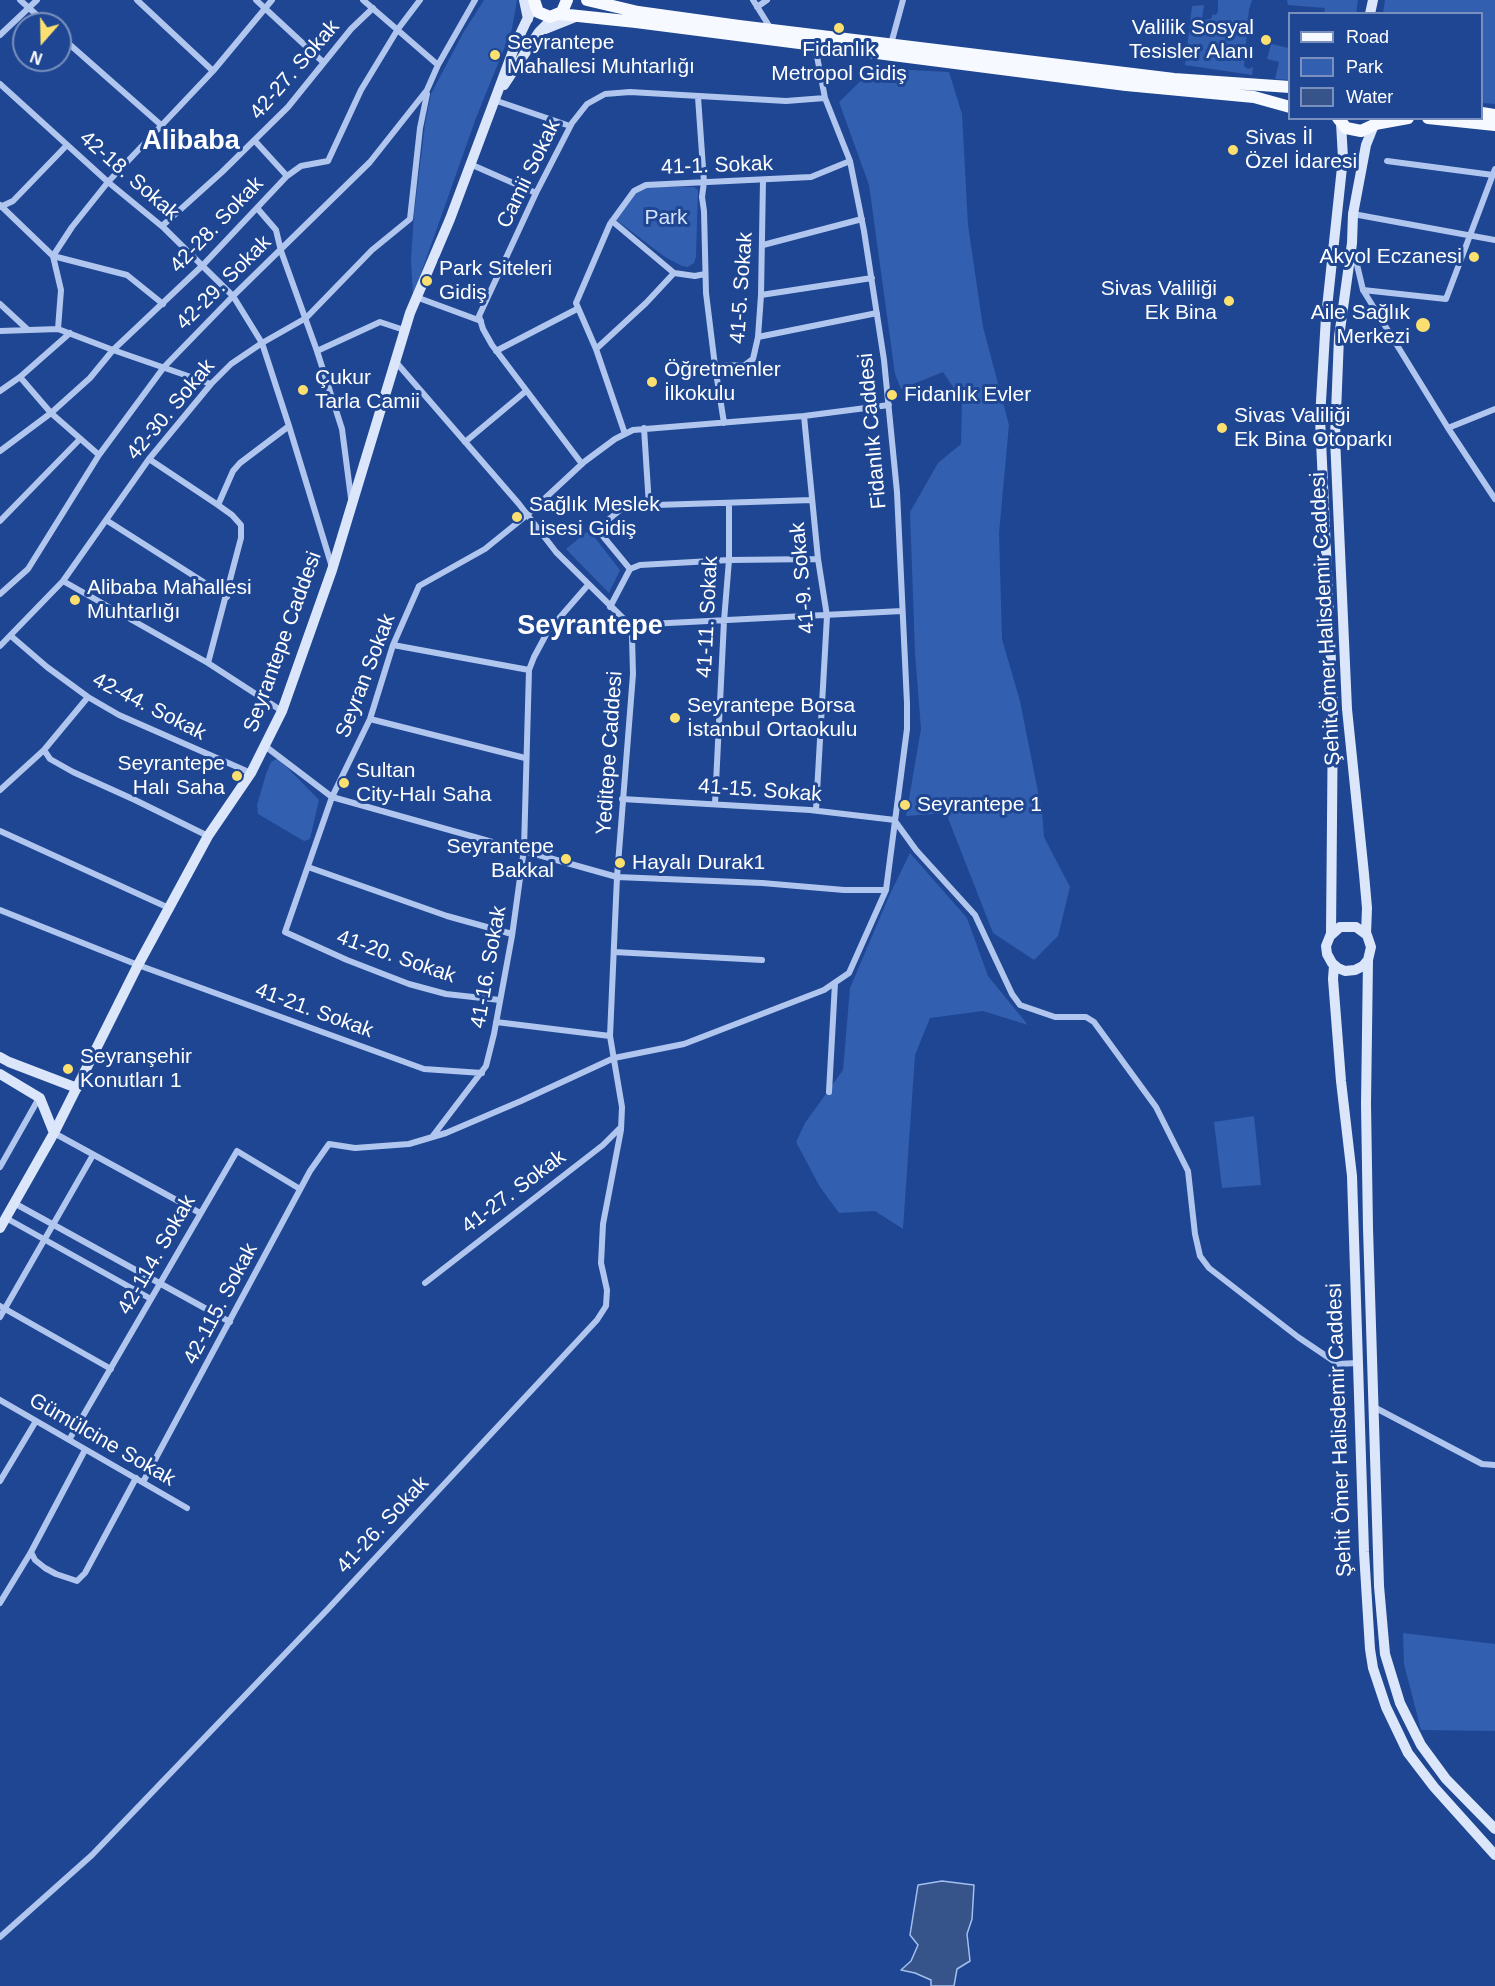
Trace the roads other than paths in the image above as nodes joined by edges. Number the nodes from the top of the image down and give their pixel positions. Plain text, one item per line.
1 (20, 0) edge
2 (37, 0) edge
3 (137, 0) edge
4 (256, 0) edge
5 (272, 0) edge
6 (363, 0) edge
7 (420, 0) edge
8 (475, 0) edge
9 (567, 0) edge
10 (587, 0) edge
11 (753, 0) edge
12 (767, 0) edge
13 (903, 0) edge
14 (531, 2) edge
15 (611, 3) edge
16 (757, 7) junction
17 (28, 8) junction
18 (373, 8) junction
19 (265, 9) junction
20 (33, 12) edge
21 (557, 15) junction
22 (575, 17) junction
23 (398, 29) junction
24 (771, 30) junction
25 (539, 32) junction
26 (0, 34) edge
27 (891, 44) junction
28 (815, 46) junction
29 (72, 47) edge
30 (323, 63) junction
31 (438, 65) junction
32 (213, 71) junction
33 (0, 84) edge
34 (1288, 87) edge
35 (427, 90) junction
36 (698, 97) junction
37 (825, 98) junction
38 (494, 100) junction
39 (1288, 106) edge
40 (1337, 120) edge
41 (1395, 120) edge
42 (1447, 120) edge
43 (1376, 123) edge
44 (161, 125) junction
45 (1495, 125) edge
46 (570, 126) junction
47 (255, 141) junction
48 (67, 145) junction
49 (850, 161) junction
50 (1387, 161) dead end
51 (470, 164) junction
52 (1494, 172) edge
53 (287, 176) junction
54 (763, 180) junction
55 (108, 182) junction
56 (704, 182) junction
57 (536, 193) junction
58 (0, 206) edge
59 (256, 208) junction
60 (1353, 214) junction
61 (862, 219) junction
62 (612, 221) junction
63 (162, 226) junction
64 (1471, 236) junction
65 (1495, 240) edge
66 (1352, 243) junction
67 (763, 245) junction
68 (280, 251) junction
69 (53, 255) junction
70 (203, 265) junction
71 (674, 273) junction
72 (705, 274) junction
73 (872, 278) junction
74 (1363, 290) junction
75 (761, 295) junction
76 (233, 296) junction
77 (416, 297) junction
78 (0, 304) edge
79 (163, 304) junction
80 (578, 309) junction
81 (878, 313) junction
82 (306, 318) junction
83 (481, 321) junction
84 (27, 329) junction
85 (58, 329) junction
86 (404, 330) junction
87 (0, 331) edge
88 (70, 333) junction
89 (758, 337) junction
90 (262, 343) junction
91 (596, 349) junction
92 (113, 350) junction
93 (317, 351) junction
94 (496, 351) junction
95 (394, 361) junction
96 (715, 366) junction
97 (164, 367) junction
98 (20, 377) junction
99 (211, 384) junction
100 (0, 391) edge
101 (526, 391) junction
102 (889, 405) junction
103 (1495, 409) edge
104 (51, 413) junction
105 (804, 416) junction
106 (724, 423) junction
107 (289, 426) junction
108 (644, 428) junction
109 (1448, 428) junction
110 (625, 434) junction
111 (80, 439) junction
112 (465, 442) junction
113 (0, 451) edge
114 (99, 455) junction
115 (149, 459) junction
116 (582, 464) junction
117 (1495, 484) edge
118 (1488, 488) junction
119 (1495, 498) edge
120 (812, 500) junction
121 (352, 501) junction
122 (729, 504) junction
123 (218, 505) junction
124 (650, 506) junction
125 (528, 515) junction
126 (106, 520) junction
127 (0, 521) edge
128 (818, 559) junction
129 (729, 560) junction
130 (630, 569) junction
131 (332, 570) junction
132 (63, 581) junction
133 (588, 585) junction
134 (0, 594) edge
135 (227, 597) junction
136 (610, 607) junction
137 (902, 611) junction
138 (827, 616) junction
139 (724, 621) junction
140 (630, 625) junction
141 (11, 636) junction
142 (393, 645) junction
143 (0, 646) edge
144 (208, 663) junction
145 (529, 670) junction
146 (88, 697) junction
147 (282, 711) junction
148 (370, 719) junction
149 (265, 746) junction
150 (44, 750) junction
151 (525, 758) junction
152 (251, 773) junction
153 (0, 790) edge
154 (332, 797) junction
155 (622, 799) junction
156 (715, 804) junction
157 (816, 810) junction
158 (895, 820) junction
159 (0, 831) edge
160 (208, 836) junction
161 (524, 849) junction
162 (308, 867) junction
163 (617, 877) junction
164 (886, 890) junction
165 (169, 908) junction
166 (0, 910) edge
167 (285, 933) joint
168 (512, 934) junction
169 (1331, 934) junction
170 (1366, 934) junction
171 (614, 952) junction
172 (762, 960) dead end
173 (1368, 960) junction
174 (138, 965) junction
175 (1334, 966) junction
176 (834, 983) junction
177 (500, 1000) junction
178 (496, 1022) junction
179 (610, 1036) junction
180 (0, 1057) edge
181 (614, 1058) junction
182 (482, 1072) junction
183 (0, 1074) edge
184 (77, 1088) junction
185 (829, 1092) dead end
186 (40, 1098) junction
187 (621, 1127) junction
188 (54, 1133) junction
189 (431, 1138) junction
190 (329, 1144) joint
191 (93, 1155) junction
192 (0, 1167) edge
193 (300, 1189) junction
194 (14, 1203) junction
195 (200, 1213) junction
196 (3, 1223) edge
197 (53, 1225) junction
198 (45, 1240) junction
199 (160, 1283) junction
200 (425, 1283) dead end
201 (151, 1299) junction
202 (2, 1308) edge
203 (0, 1317) edge
204 (230, 1322) junction
205 (1357, 1363) junction
206 (111, 1369) junction
207 (0, 1400) edge
208 (1372, 1406) junction
209 (36, 1421) junction
210 (69, 1440) junction
211 (86, 1450) junction
212 (1495, 1465) edge
213 (136, 1478) junction
214 (0, 1481) edge
215 (144, 1482) junction
216 (187, 1508) dead end
217 (31, 1552) junction
218 (0, 1603) edge
219 (1495, 1828) edge
220 (1495, 1855) edge
221 (0, 1937) edge

1 - 17 street
2 - 17 street
3 - 32 street
4 - 19 street
5 - 19 street
6 - 18 street
7 - 23 street, 42-28. Sokak
8 - 31 street, 42-29. Sokak
9 - 21 main road
10 - 15 main road
11 - 16 street
12 - 16 street
13 - 27 street
14 - 21 main road
14 - 38 main road, Seyrantepe Caddesi
15 - 24 main road
16 - 24 street
17 - 20 street
17 - 26 street
18 - 23 street
18 - 30 street, 42-27. Sokak
19 - 30 street
19 - 32 street
21 - 22 main road
21 - 25 main road, Seyrantepe Caddesi
22 - 25 main road
22 - 28 main road
23 - 31 street
23 - 53 street, 42-28. Sokak
24 - 27 main road
25 - 38 main road, Seyrantepe Caddesi
27 - 34 main road
28 - 37 street, Fidanlık Caddesi
28 - 39 main road
29 - 44 street
30 - 47 street, 42-27. Sokak
31 - 35 street, 42-29. Sokak
32 - 44 street
33 - 48 street, 42-18. Sokak
35 - 68 street, 42-29. Sokak
35 - 82 street, 42-30. Sokak
36 - 37 street, Camii Sokak
36 - 46 street, Camii Sokak
36 - 56 street
37 - 49 street, Fidanlık Caddesi
38 - 46 street
38 - 51 main road, Seyrantepe Caddesi
40 - 43 main road
40 - 169 main road, Şehit Ömer Halisdemir Caddesi
41 - 43 main road
42 - 45 main road
43 - 60 main road, Şehit Ömer Halisdemir Caddesi
44 - 55 street
46 - 57 street, Camii Sokak
47 - 53 street
47 - 63 street, 42-27. Sokak
48 - 55 street, 42-18. Sokak
48 - 58 street
49 - 54 street, 41-1. Sokak
49 - 61 street, Fidanlık Caddesi
50 - 52 street
51 - 57 street
51 - 77 main road, Seyrantepe Caddesi
52 - 64 street
53 - 59 street, 42-28. Sokak
54 - 56 street, 41-1. Sokak
54 - 67 street, 41-5. Sokak
55 - 63 street, 42-18. Sokak
55 - 69 street
56 - 62 street, 41-1. Sokak
56 - 72 street
57 - 83 street, Camii Sokak
58 - 69 street
59 - 68 street
59 - 70 street, 42-28. Sokak
60 - 64 street
60 - 66 main road, Şehit Ömer Halisdemir Caddesi
61 - 67 street
61 - 73 street, Fidanlık Caddesi
62 - 71 street
62 - 80 street, 41-1. Sokak
63 - 70 street, 42-18. Sokak
64 - 65 street
64 - 74 street
66 - 74 street
66 - 170 main road, Şehit Ömer Halisdemir Caddesi
67 - 75 street, 41-5. Sokak
68 - 76 street, 42-29. Sokak
68 - 82 street
69 - 79 street
69 - 85 street
70 - 76 street, 42-18. Sokak
70 - 79 street, 42-28. Sokak
71 - 72 street
71 - 91 street
72 - 96 street
73 - 75 street
73 - 81 street, Fidanlık Caddesi
74 - 109 street
75 - 89 street, 41-5. Sokak
76 - 90 street, 42-18. Sokak
76 - 97 street, 42-29. Sokak
77 - 83 street
77 - 86 main road, Seyrantepe Caddesi
78 - 84 street
79 - 92 street, 42-28. Sokak
80 - 91 street
80 - 94 street
81 - 89 street
81 - 102 street, Fidanlık Caddesi
82 - 90 street, 42-30. Sokak
82 - 93 street
83 - 94 street
84 - 85 street
84 - 87 street
85 - 88 street
86 - 93 street
86 - 95 main road, Seyrantepe Caddesi
88 - 92 street
88 - 98 street
89 - 96 street, 41-5. Sokak
90 - 99 street, 42-30. Sokak
90 - 107 street, 42-18. Sokak
91 - 110 street
92 - 97 street
92 - 104 street, 42-28. Sokak
93 - 121 street
94 - 101 street
95 - 112 street
95 - 121 main road, Seyrantepe Caddesi
96 - 106 street
97 - 99 street
97 - 114 street, 42-29. Sokak
98 - 100 street
98 - 104 street
99 - 115 street, 42-30. Sokak
101 - 112 street
101 - 116 street
102 - 105 street, Seyran Sokak
102 - 137 street, Fidanlık Caddesi
103 - 109 street
104 - 111 street
104 - 113 street, 42-28. Sokak
105 - 106 street, Seyran Sokak
105 - 120 street, 41-9. Sokak
106 - 108 street, Seyran Sokak
107 - 123 street
107 - 131 street, 42-18. Sokak
108 - 110 street, Seyran Sokak
108 - 124 street
109 - 118 street
110 - 116 street, Seyran Sokak
111 - 114 street
111 - 127 street
112 - 125 street
114 - 134 street, 42-29. Sokak
115 - 123 street
115 - 126 street, 42-30. Sokak
116 - 125 street, Seyran Sokak
117 - 118 street
118 - 119 street
120 - 122 street
120 - 128 street, 41-9. Sokak
121 - 131 main road, Seyrantepe Caddesi
122 - 124 street
122 - 129 street, 41-11. Sokak
123 - 135 street
124 - 130 street
125 - 133 street
125 - 142 street, Seyran Sokak
126 - 132 street, 42-30. Sokak
126 - 135 street
128 - 129 street
128 - 138 street, 41-9. Sokak
129 - 130 street
129 - 139 street, 41-11. Sokak
130 - 136 street
131 - 147 main road, Seyrantepe Caddesi
132 - 141 street, 42-30. Sokak
132 - 144 street
133 - 136 street
133 - 145 street, 41-16. Sokak
135 - 144 street
136 - 140 street
137 - 138 street
137 - 158 street, Fidanlık Caddesi
138 - 139 street
138 - 157 street, 41-9. Sokak
139 - 140 street
139 - 156 street, 41-11. Sokak
140 - 155 street, Yeditepe Caddesi
141 - 143 street, 42-30. Sokak
141 - 146 street, 42-44. Sokak
142 - 145 street
142 - 148 street, Seyran Sokak
144 - 147 street
145 - 151 street, 41-16. Sokak
146 - 150 street
146 - 152 street, 42-44. Sokak
147 - 149 main road, Seyrantepe Caddesi
148 - 151 street
148 - 154 street, Seyran Sokak
149 - 152 main road, Seyrantepe Caddesi
149 - 154 street
150 - 153 street
150 - 160 street
151 - 161 street, 41-16. Sokak
152 - 160 main road, Seyrantepe Caddesi
154 - 161 street
154 - 162 street, Seyran Sokak
155 - 156 street, 41-15. Sokak
155 - 163 street, Yeditepe Caddesi
156 - 157 street, 41-15. Sokak
157 - 158 street, 41-15. Sokak
158 - 164 street, Fidanlık Caddesi
158 - 205 street
159 - 165 street
160 - 165 main road, Seyrantepe Caddesi
161 - 163 street
161 - 168 street, 41-16. Sokak
162 - 167 street, Seyran Sokak
162 - 168 street
163 - 164 street
163 - 171 street, Yeditepe Caddesi
164 - 176 street, Fidanlık Caddesi
165 - 174 main road, Seyrantepe Caddesi
166 - 174 street, 41-21. Sokak
167 - 177 street, 41-20. Sokak
168 - 177 street, 41-16. Sokak
169 - 170 main road
169 - 175 main road
170 - 173 main road
171 - 172 street
171 - 179 street, Yeditepe Caddesi
173 - 175 main road
173 - 208 main road, Şehit Ömer Halisdemir Caddesi
174 - 182 street, 41-21. Sokak
174 - 184 main road, Seyrantepe Caddesi
175 - 205 main road, Şehit Ömer Halisdemir Caddesi
176 - 181 street, Fidanlık Caddesi
176 - 185 street
177 - 178 street, 41-16. Sokak
178 - 179 street
178 - 182 street, 41-16. Sokak
179 - 181 street, Yeditepe Caddesi
180 - 184 main road
181 - 187 street, 41-26. Sokak
181 - 189 street, Fidanlık Caddesi
182 - 189 street, 41-16. Sokak
183 - 186 main road
184 - 188 main road, Seyrantepe Caddesi
186 - 188 main road
186 - 192 street
187 - 200 street, 41-27. Sokak
187 - 221 street, 41-26. Sokak
188 - 191 street
188 - 194 main road, Seyrantepe Caddesi
189 - 190 street, Fidanlık Caddesi
190 - 193 street, 42-115. Sokak
191 - 195 street
191 - 197 street
193 - 195 street, 42-114. Sokak
193 - 204 street, 42-115. Sokak
194 - 196 main road, Seyrantepe Caddesi
194 - 197 street
195 - 199 street, 42-114. Sokak
196 - 198 street
197 - 198 street
197 - 199 street
198 - 201 street
198 - 202 street
199 - 201 street, 42-114. Sokak
199 - 204 street
201 - 206 street, 42-114. Sokak
202 - 203 street
202 - 206 street
204 - 215 street, 42-115. Sokak
205 - 220 main road, Şehit Ömer Halisdemir Caddesi
206 - 210 street, 42-114. Sokak
207 - 209 street, Gümülcine Sokak
208 - 212 street
208 - 219 main road, Şehit Ömer Halisdemir Caddesi
209 - 210 street, Gümülcine Sokak
209 - 214 street
210 - 211 street, Gümülcine Sokak
211 - 213 street, Gümülcine Sokak
211 - 217 street
213 - 215 street, Gümülcine Sokak
213 - 217 street
215 - 216 street, Gümülcine Sokak
217 - 218 street

